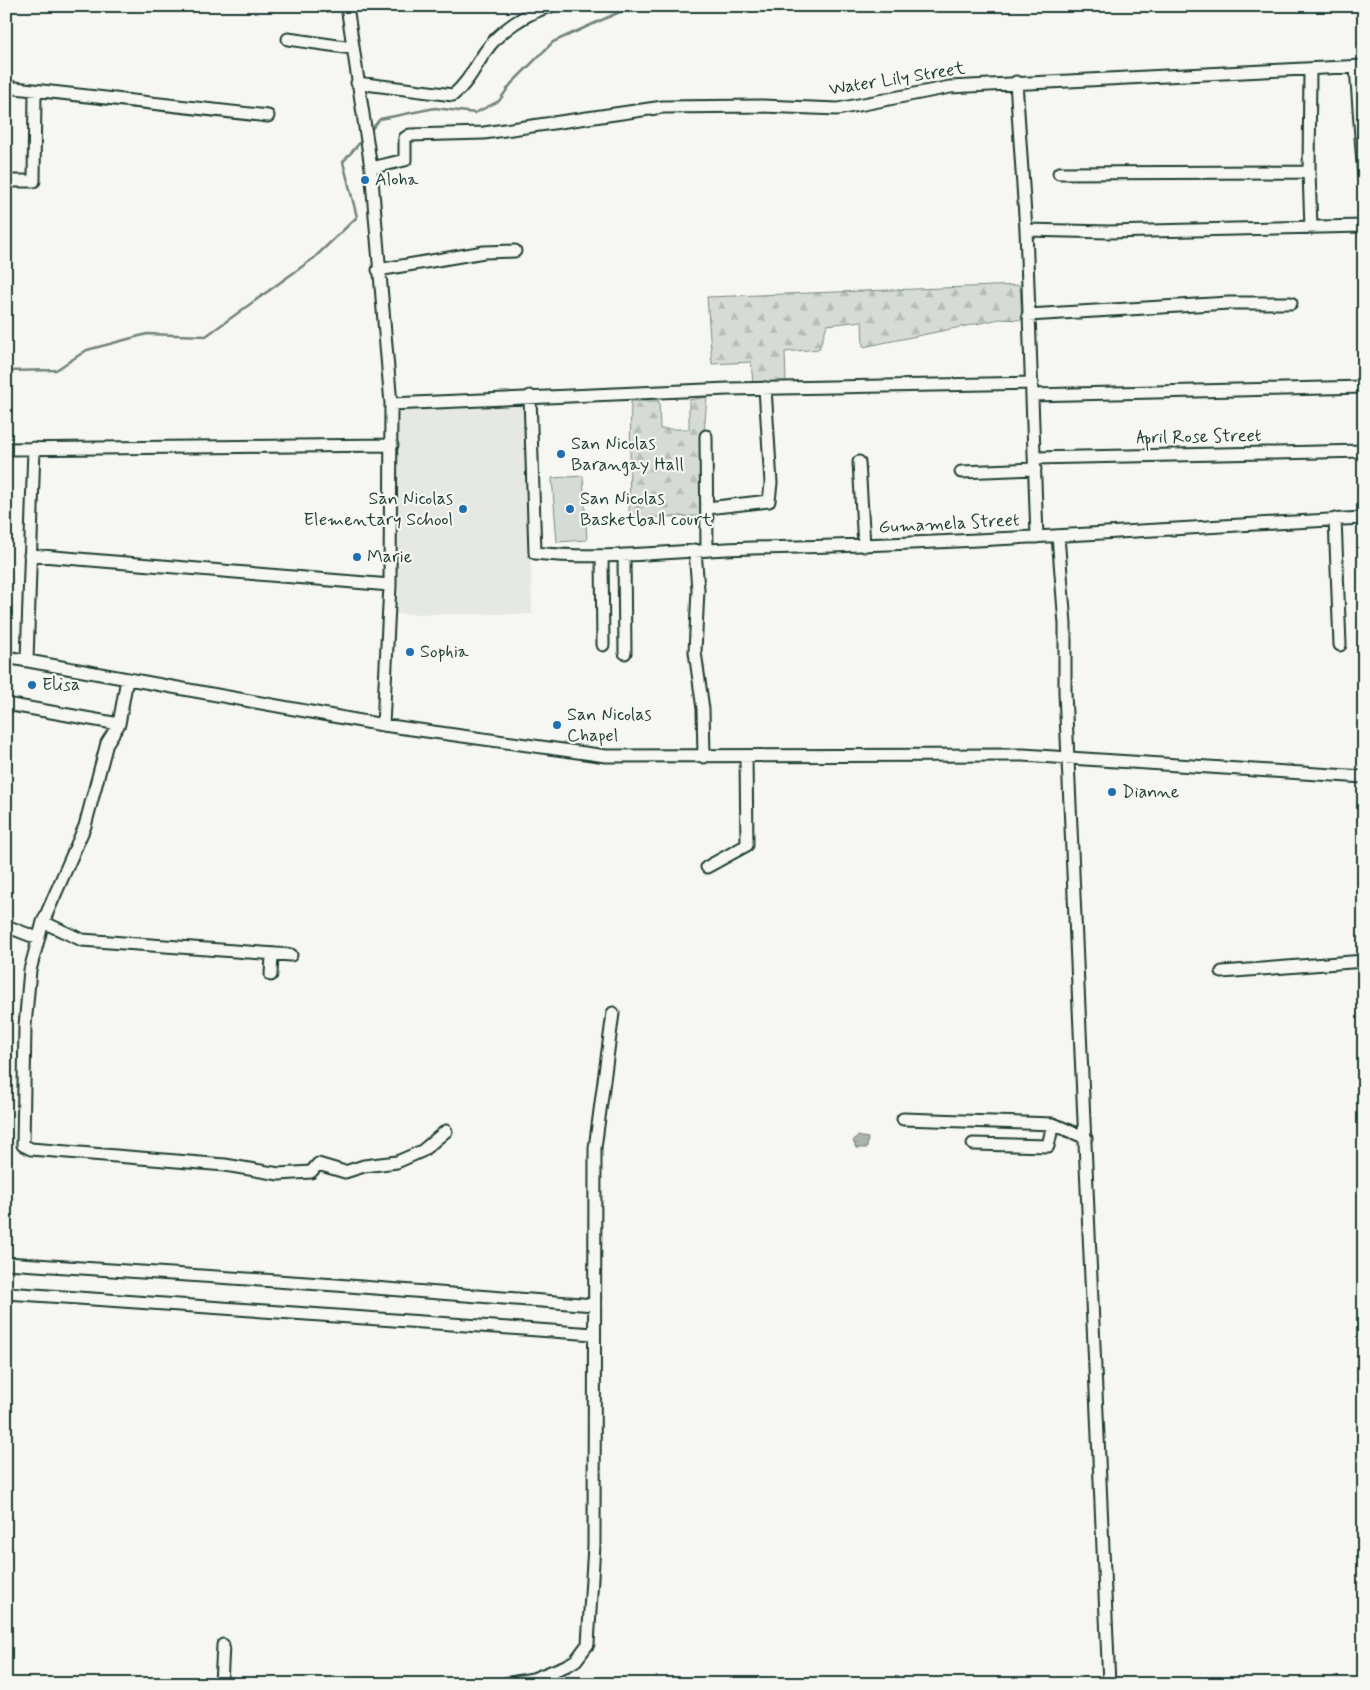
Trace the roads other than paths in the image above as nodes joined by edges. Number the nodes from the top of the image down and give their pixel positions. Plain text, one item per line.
1 (347, 6) edge
2 (551, 6) edge
3 (288, 39) dead end
4 (352, 48) junction
5 (1360, 67) edge
6 (1310, 69) junction
7 (1016, 82) junction
8 (357, 83) junction
9 (6, 87) edge
10 (35, 92) junction
11 (268, 116) dead end
12 (371, 168) junction
13 (1309, 172) junction
14 (1059, 173) dead end
15 (1364, 178) edge
16 (6, 181) edge
17 (1364, 226) edge
18 (1311, 228) junction
19 (1026, 230) junction
20 (515, 251) dead end
21 (378, 270) junction
22 (1290, 303) dead end
23 (1028, 315) junction
24 (1364, 387) edge
25 (765, 388) junction
26 (1032, 389) junction
27 (530, 396) junction
28 (391, 404) junction
29 (706, 436) dead end
30 (392, 445) junction
31 (34, 448) junction
32 (6, 449) edge
33 (1364, 451) edge
34 (859, 462) dead end
35 (1035, 464) junction
36 (961, 472) dead end
37 (707, 508) junction
38 (1364, 518) edge
39 (1335, 519) junction
40 (1364, 528) edge
41 (1058, 536) junction
42 (1038, 537) junction
43 (864, 546) junction
44 (708, 549) junction
45 (695, 550) junction
46 (30, 555) junction
47 (624, 555) junction
48 (602, 556) junction
49 (390, 585) junction
50 (603, 645) dead end
51 (1340, 645) dead end
52 (625, 653) dead end
53 (6, 657) edge
54 (27, 661) junction
55 (127, 679) junction
56 (6, 704) edge
57 (119, 724) junction
58 (383, 725) junction
59 (1069, 756) junction
60 (704, 757) junction
61 (746, 757) junction
62 (1364, 777) edge
63 (707, 867) dead end
64 (43, 922) junction
65 (6, 926) edge
66 (37, 938) junction
67 (272, 955) junction
68 (291, 956) dead end
69 (1364, 961) edge
70 (1222, 972) dead end
71 (271, 976) dead end
72 (614, 1013) dead end
73 (903, 1119) dead end
74 (1053, 1124) junction
75 (446, 1131) dead end
76 (1086, 1138) junction
77 (974, 1144) dead end
78 (6, 1263) edge
79 (6, 1293) edge
80 (594, 1306) junction
81 (594, 1334) junction
82 (223, 1645) dead end
83 (221, 1684) edge
84 (505, 1684) edge
85 (1109, 1684) edge

1 - 4 street
2 - 8 street
3 - 4 street
4 - 8 street
5 - 6 street, Water Lily Street
5 - 15 street
6 - 7 street, Water Lily Street
6 - 13 street
7 - 12 street, Water Lily Street
7 - 19 street
8 - 12 street
9 - 10 street
10 - 11 street
10 - 16 street
12 - 21 street
13 - 14 street
13 - 18 street
17 - 18 street
18 - 19 street
19 - 23 street
20 - 21 street
21 - 28 street
22 - 23 street
23 - 26 street
24 - 26 street
25 - 26 street
25 - 27 street
25 - 37 street
26 - 35 street
27 - 28 street
27 - 48 street, Gumamela Street
28 - 30 street
29 - 37 street
30 - 31 street
30 - 49 street
31 - 32 street
31 - 46 street
33 - 35 street, April Rose Street
34 - 43 street
35 - 36 street, April Rose Street
35 - 42 street
37 - 44 street
38 - 39 street, Gumamela Street
38 - 40 street
39 - 41 street, Gumamela Street
39 - 51 street
41 - 42 street, Gumamela Street
41 - 59 street
42 - 43 street, Gumamela Street
43 - 44 street, Gumamela Street
44 - 45 street, Gumamela Street
45 - 47 street, Gumamela Street
45 - 60 street
46 - 49 street
46 - 54 street
47 - 48 street, Gumamela Street
47 - 52 street
48 - 50 street
49 - 58 street
53 - 54 street
54 - 55 street
55 - 57 street
55 - 58 street
56 - 57 street
57 - 64 street
58 - 60 street
59 - 61 street
59 - 62 street
59 - 76 street
60 - 61 street
61 - 63 street
64 - 66 street
64 - 67 street
65 - 66 street
66 - 75 street
67 - 68 street
67 - 71 street
69 - 70 street
72 - 80 street
73 - 74 street
74 - 76 street
74 - 77 street
76 - 85 street
78 - 80 street
79 - 81 street
80 - 81 street
81 - 84 street
82 - 83 street

